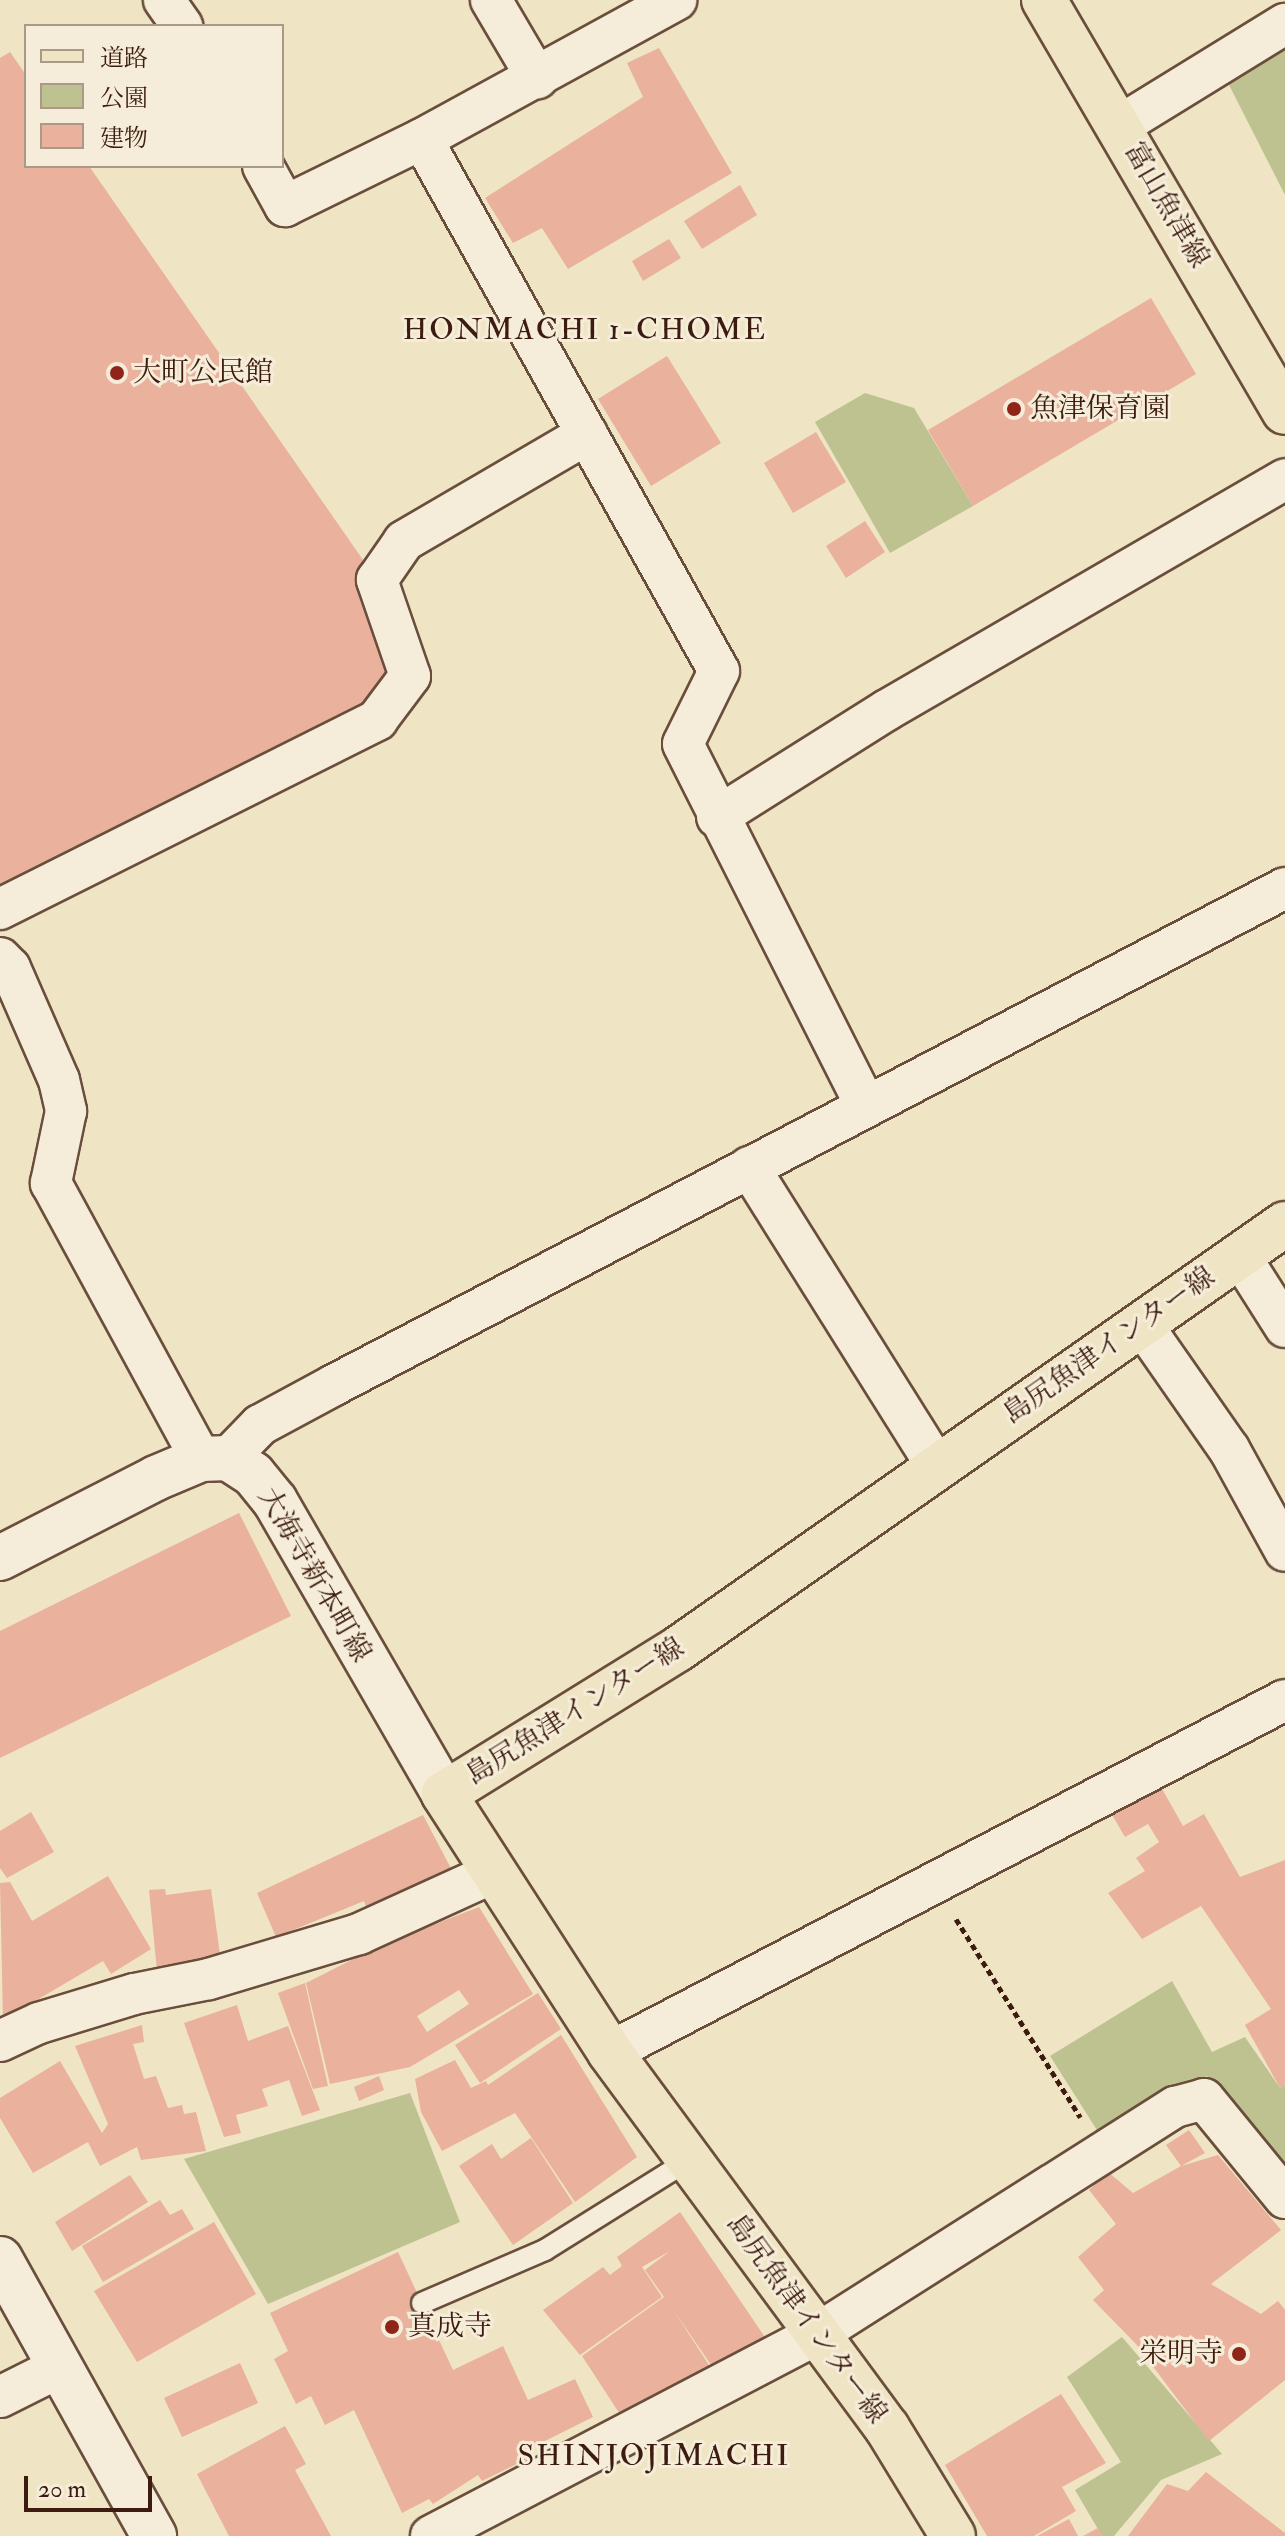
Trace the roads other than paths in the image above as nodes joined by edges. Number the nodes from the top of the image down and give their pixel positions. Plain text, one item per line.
1 (164, 0) edge
2 (491, 0) edge
3 (676, 0) edge
4 (1044, 0) edge
5 (181, 24) edge
6 (1285, 24) edge
7 (537, 78) junction
8 (1119, 126) junction
9 (422, 139) junction
10 (264, 168) edge
11 (1285, 412) edge
12 (587, 434) junction
13 (1285, 479) edge
14 (717, 817) junction
15 (1285, 888) edge
16 (0, 909) edge
17 (0, 958) edge
18 (865, 1105) junction
19 (749, 1167) junction
20 (1285, 1224) edge
21 (1240, 1256) junction
22 (1141, 1323) junction
23 (1285, 1327) edge
24 (215, 1459) junction
25 (936, 1465) junction
26 (1285, 1551) edge
27 (0, 1558) edge
28 (1285, 1700) edge
29 (444, 1794) junction
30 (495, 1872) junction
31 (0, 2041) edge
32 (610, 2052) junction
33 (689, 2160) junction
34 (1285, 2198) edge
35 (0, 2259) edge
36 (422, 2303) dead end
37 (817, 2334) junction
38 (60, 2367) junction
39 (0, 2397) edge
40 (154, 2536) edge
41 (431, 2536) edge
42 (953, 2536) edge

1 - 5 street
2 - 7 street
3 - 7 street
4 - 8 main road, 富山魚津線
6 - 8 street
7 - 9 street
8 - 11 main road, 富山魚津線
9 - 10 street
9 - 12 street
12 - 14 street
12 - 16 street
13 - 14 street
14 - 18 street
15 - 18 street
17 - 24 street
18 - 19 street
19 - 24 street
19 - 25 street
20 - 21 main road, 島尻魚津インター線
21 - 22 main road, 島尻魚津インター線
21 - 23 street
22 - 25 main road, 島尻魚津インター線
22 - 26 street
24 - 27 main road
24 - 29 main road, 大海寺新本町線
25 - 29 main road, 島尻魚津インター線
28 - 32 street
29 - 30 main road, 島尻魚津インター線
30 - 31 street
30 - 32 main road, 島尻魚津インター線
32 - 33 main road, 島尻魚津インター線
33 - 36 lane
33 - 37 main road, 島尻魚津インター線
34 - 37 street
35 - 38 main road
37 - 41 street
37 - 42 main road, 島尻魚津インター線
38 - 39 street
38 - 40 main road

